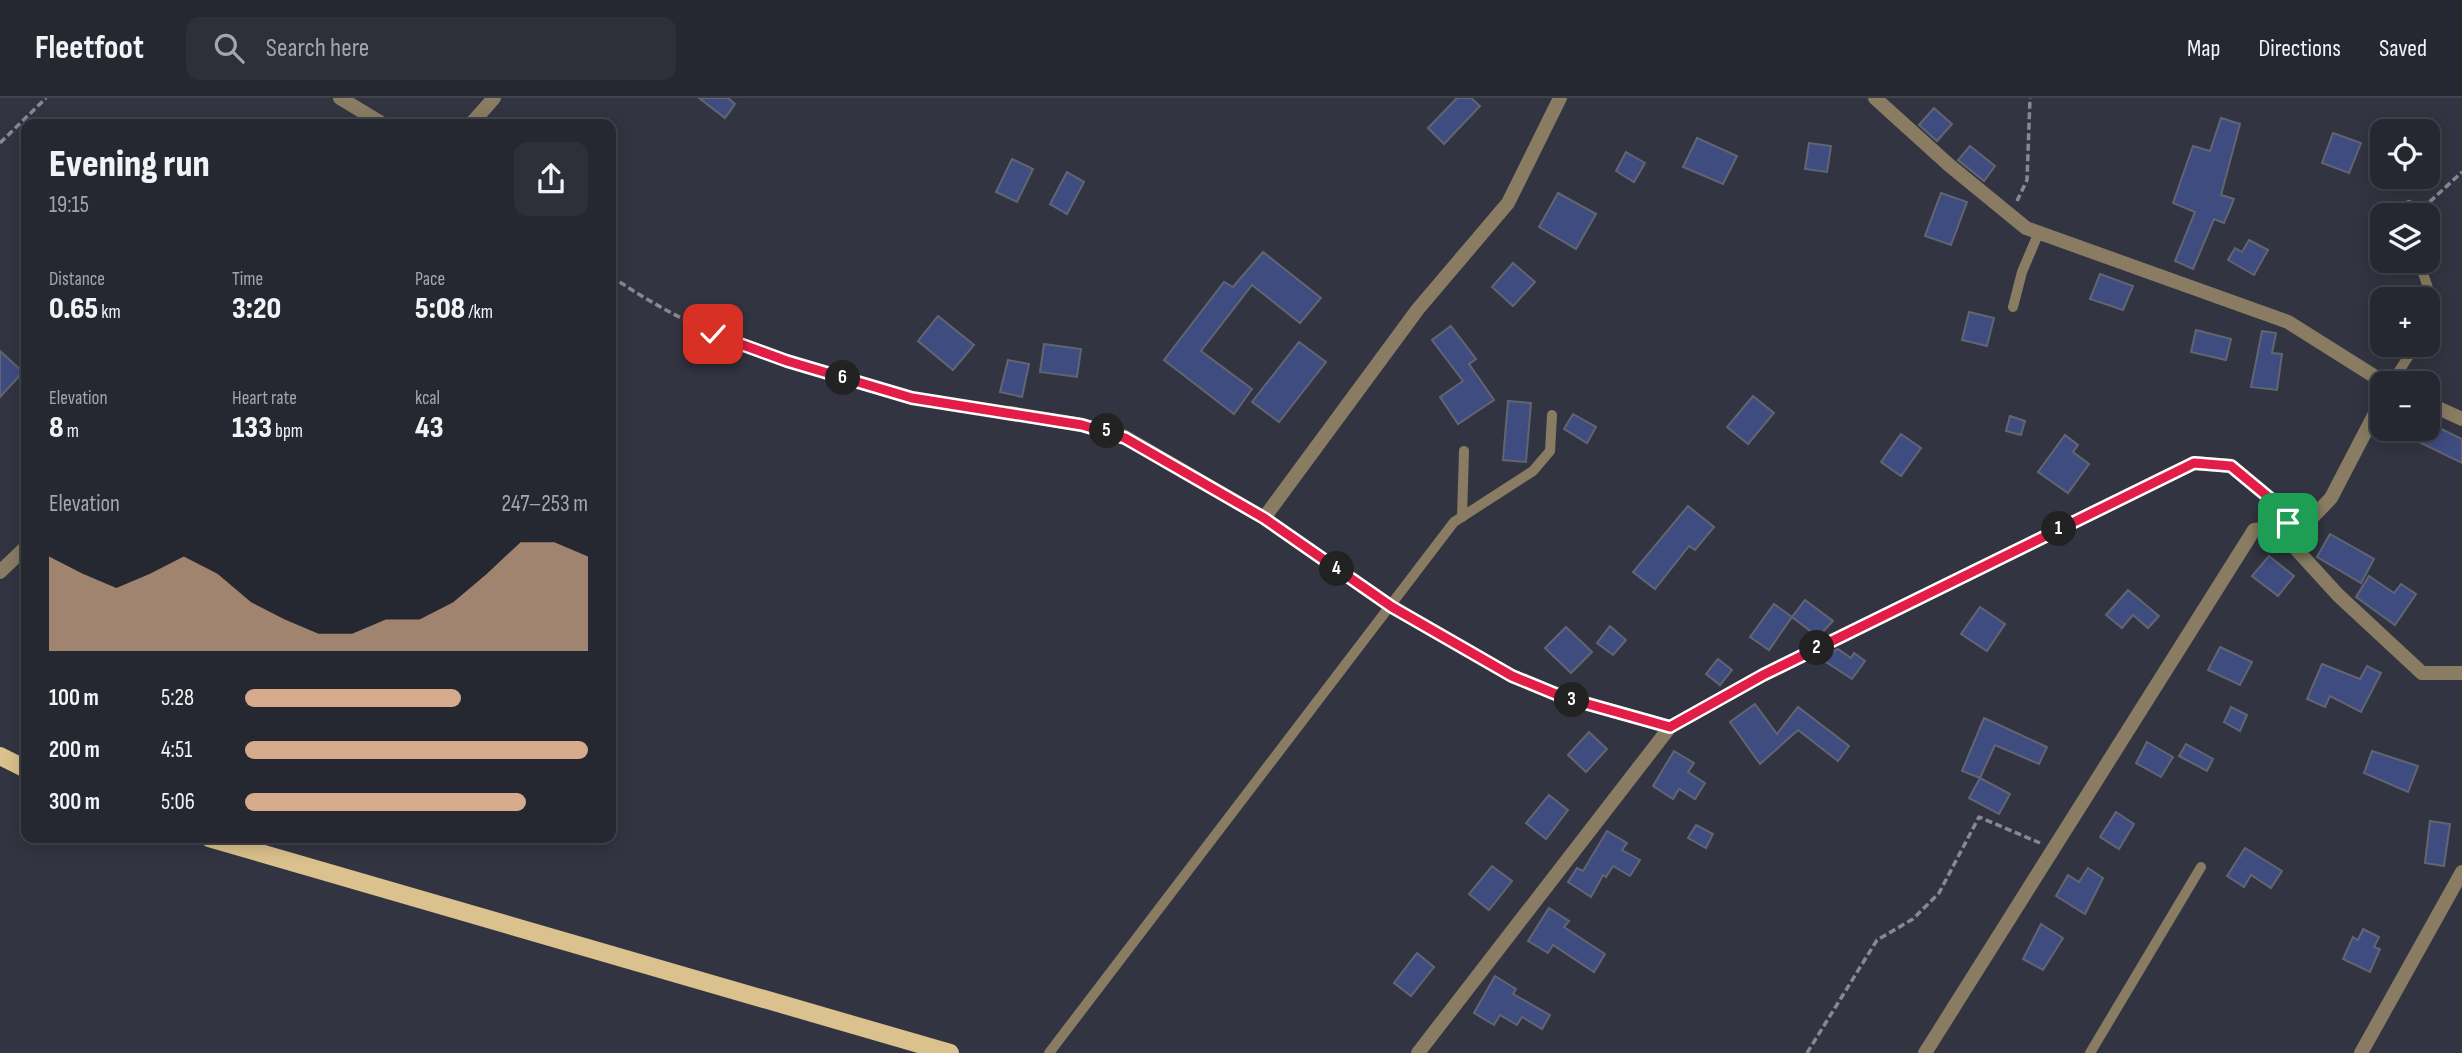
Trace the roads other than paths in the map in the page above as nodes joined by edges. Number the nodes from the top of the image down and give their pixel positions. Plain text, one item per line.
1 (340, 98) edge
2 (494, 98) edge
3 (1560, 98) edge
4 (1875, 98) edge
5 (375, 119) edge
6 (475, 119) edge
7 (2039, 232) junction
8 (2013, 307) dead end
9 (2370, 374) edge
10 (2440, 409) edge
11 (1010, 413) road end
12 (1552, 415) dead end
13 (2462, 419) edge
14 (2370, 423) edge
15 (1464, 451) dead end
16 (1462, 517) junction
17 (1264, 518) junction
18 (2288, 523) junction
19 (21, 552) edge
20 (0, 572) edge
21 (1392, 607) junction
22 (2462, 673) edge
23 (1670, 727) junction
24 (0, 756) edge
25 (21, 766) edge
26 (226, 843) edge
27 (2201, 867) dead end
28 (2462, 872) edge
29 (950, 1053) edge
30 (1049, 1053) edge
31 (1418, 1053) edge
32 (1925, 1053) edge
33 (2090, 1053) edge
34 (2361, 1053) edge

1 - 5 street
2 - 6 street
3 - 17 street
4 - 7 street
7 - 8 lane
7 - 9 street
10 - 13 street
11 - 17 street
12 - 16 lane
14 - 18 street
15 - 16 lane
16 - 21 lane
17 - 21 street
18 - 22 street
18 - 23 street
18 - 32 street
19 - 20 street
21 - 23 street
21 - 30 lane
23 - 31 street
24 - 25 main road
26 - 29 main road
27 - 33 lane
28 - 34 street

